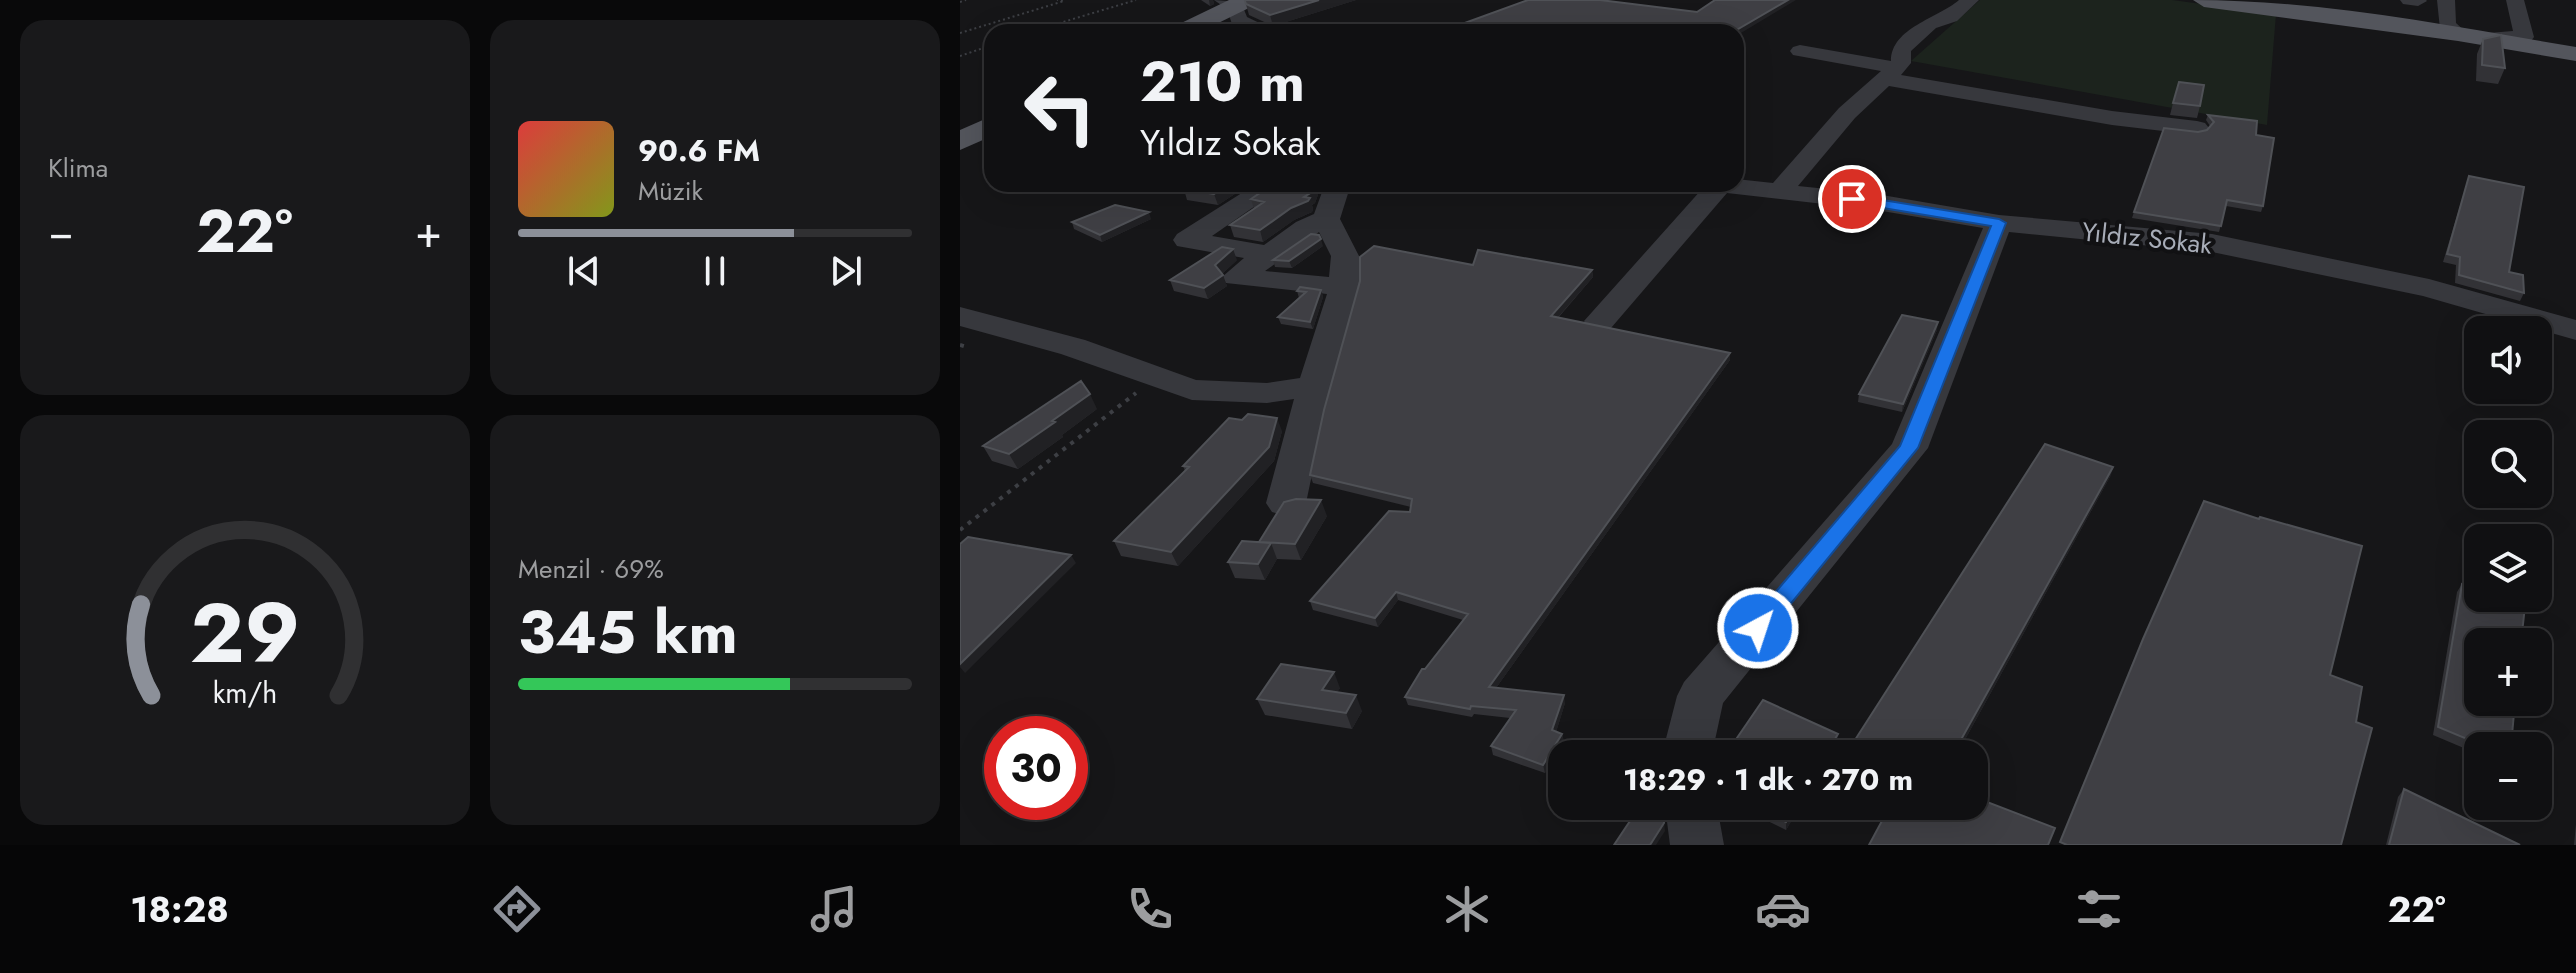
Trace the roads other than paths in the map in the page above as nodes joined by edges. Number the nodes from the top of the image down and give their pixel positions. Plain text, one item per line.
1 (1970, 0) edge
2 (2204, 0) edge
3 (2257, 0) edge
4 (2409, 0) edge
5 (2446, 0) edge
6 (2515, 0) edge
7 (1239, 1) edge
8 (2418, 1) edge
9 (1196, 24) edge
10 (1249, 24) edge
11 (2453, 30) junction
12 (2524, 37) junction
13 (2483, 38) junction
14 (2576, 46) edge
15 (1800, 51) dead end
16 (2576, 54) edge
17 (1891, 74) junction
18 (2197, 128) edge
19 (984, 129) edge
20 (960, 141) edge
21 (1744, 187) edge
22 (1780, 191) junction
23 (1262, 192) edge
24 (1335, 192) edge
25 (1714, 192) edge
26 (1326, 219) junction
27 (1999, 223) junction
28 (1269, 254) junction
29 (1344, 287) junction
30 (1600, 321) dead end
31 (2576, 330) edge
32 (963, 331) edge
33 (1315, 386) junction
34 (1286, 503) edge
35 (1690, 740) edge
36 (1693, 820) edge
37 (1697, 845) edge

1 - 17 street
2 - 11 main road
3 - 11 main road
4 - 8 street
5 - 11 street
6 - 12 street
7 - 9 main road
7 - 10 street
11 - 12 main road
11 - 13 main road
12 - 13 street
12 - 14 main road
13 - 16 main road
15 - 17 street
17 - 18 street
17 - 22 street
19 - 20 main road
21 - 22 street, Yıldız Sokak
22 - 27 street, Yıldız Sokak
23 - 28 street
24 - 26 street
25 - 30 street
26 - 28 street
26 - 29 street
27 - 31 street, Yıldız Sokak
27 - 35 street
28 - 29 street
29 - 33 street
32 - 33 street
33 - 34 street
36 - 37 street

